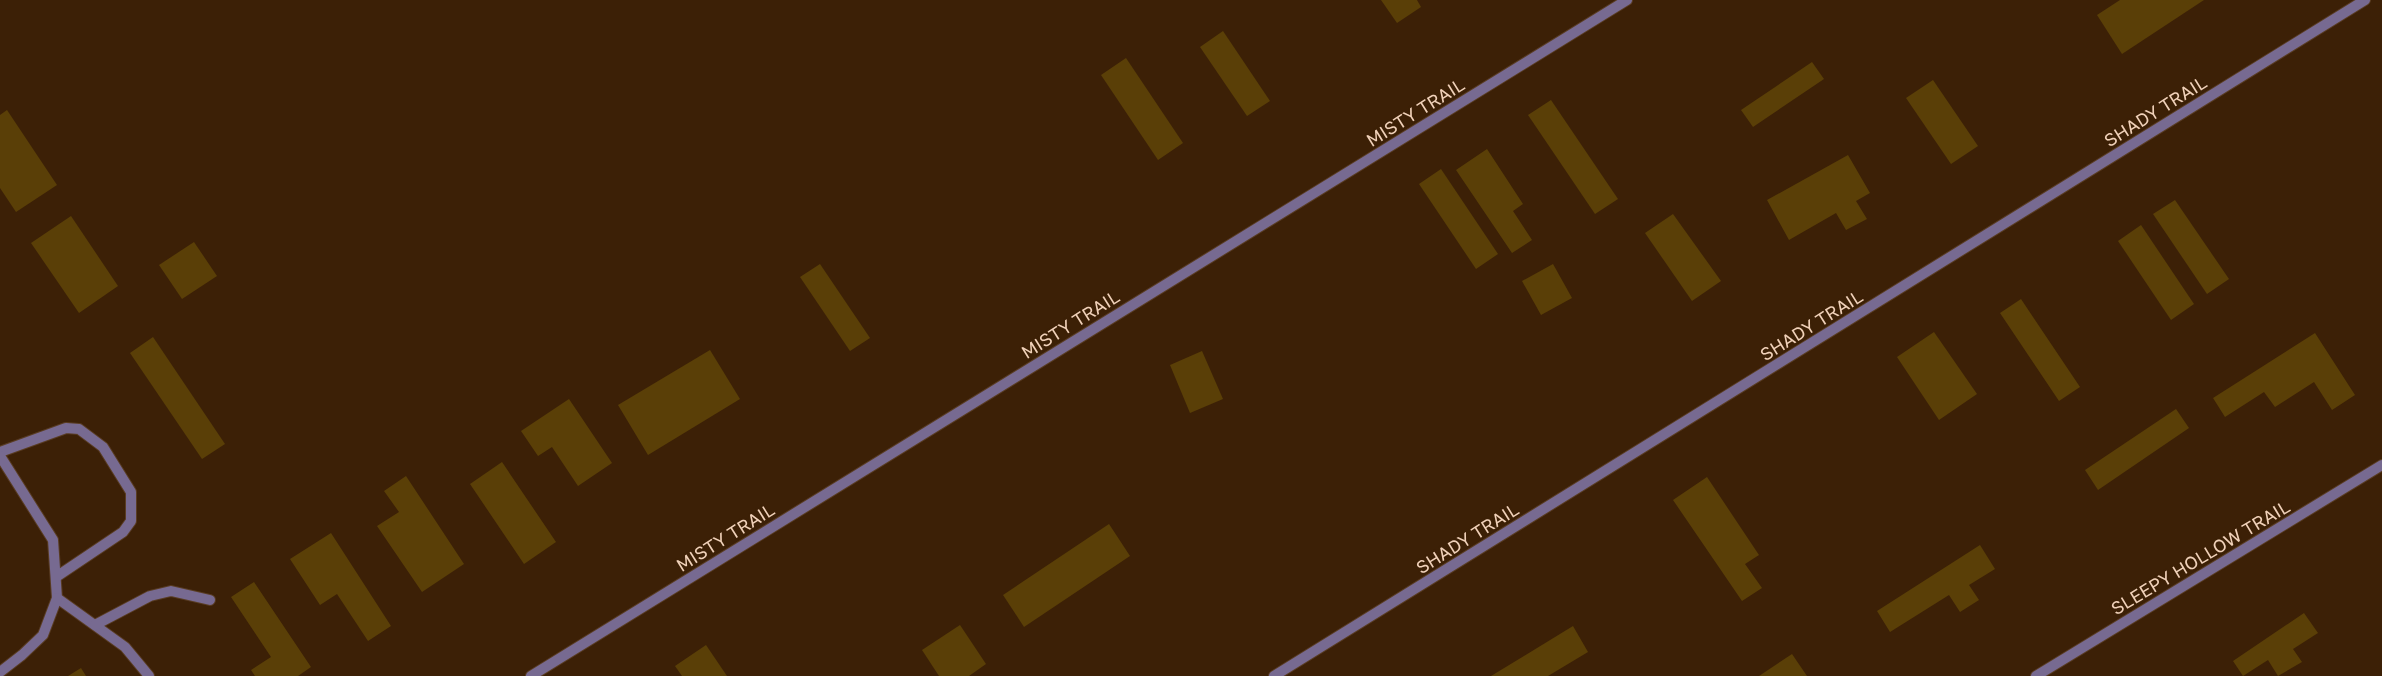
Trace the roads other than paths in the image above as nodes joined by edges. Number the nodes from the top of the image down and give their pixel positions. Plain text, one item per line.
1 (1627, 0) edge
2 (2365, 0) edge
3 (0, 454) edge
4 (2382, 465) edge
5 (56, 577) junction
6 (58, 598) junction
7 (210, 600) dead end
8 (95, 625) junction
9 (0, 672) edge
10 (149, 676) edge
11 (531, 676) edge
12 (1274, 676) edge
13 (2036, 676) edge

1 - 11 street, MISTY TRAIL
2 - 12 street, SHADY TRAIL
3 - 5 street
3 - 5 street
4 - 13 street, SLEEPY HOLLOW TRAIL
5 - 6 street
6 - 8 street
6 - 9 street
7 - 8 street
8 - 10 street

